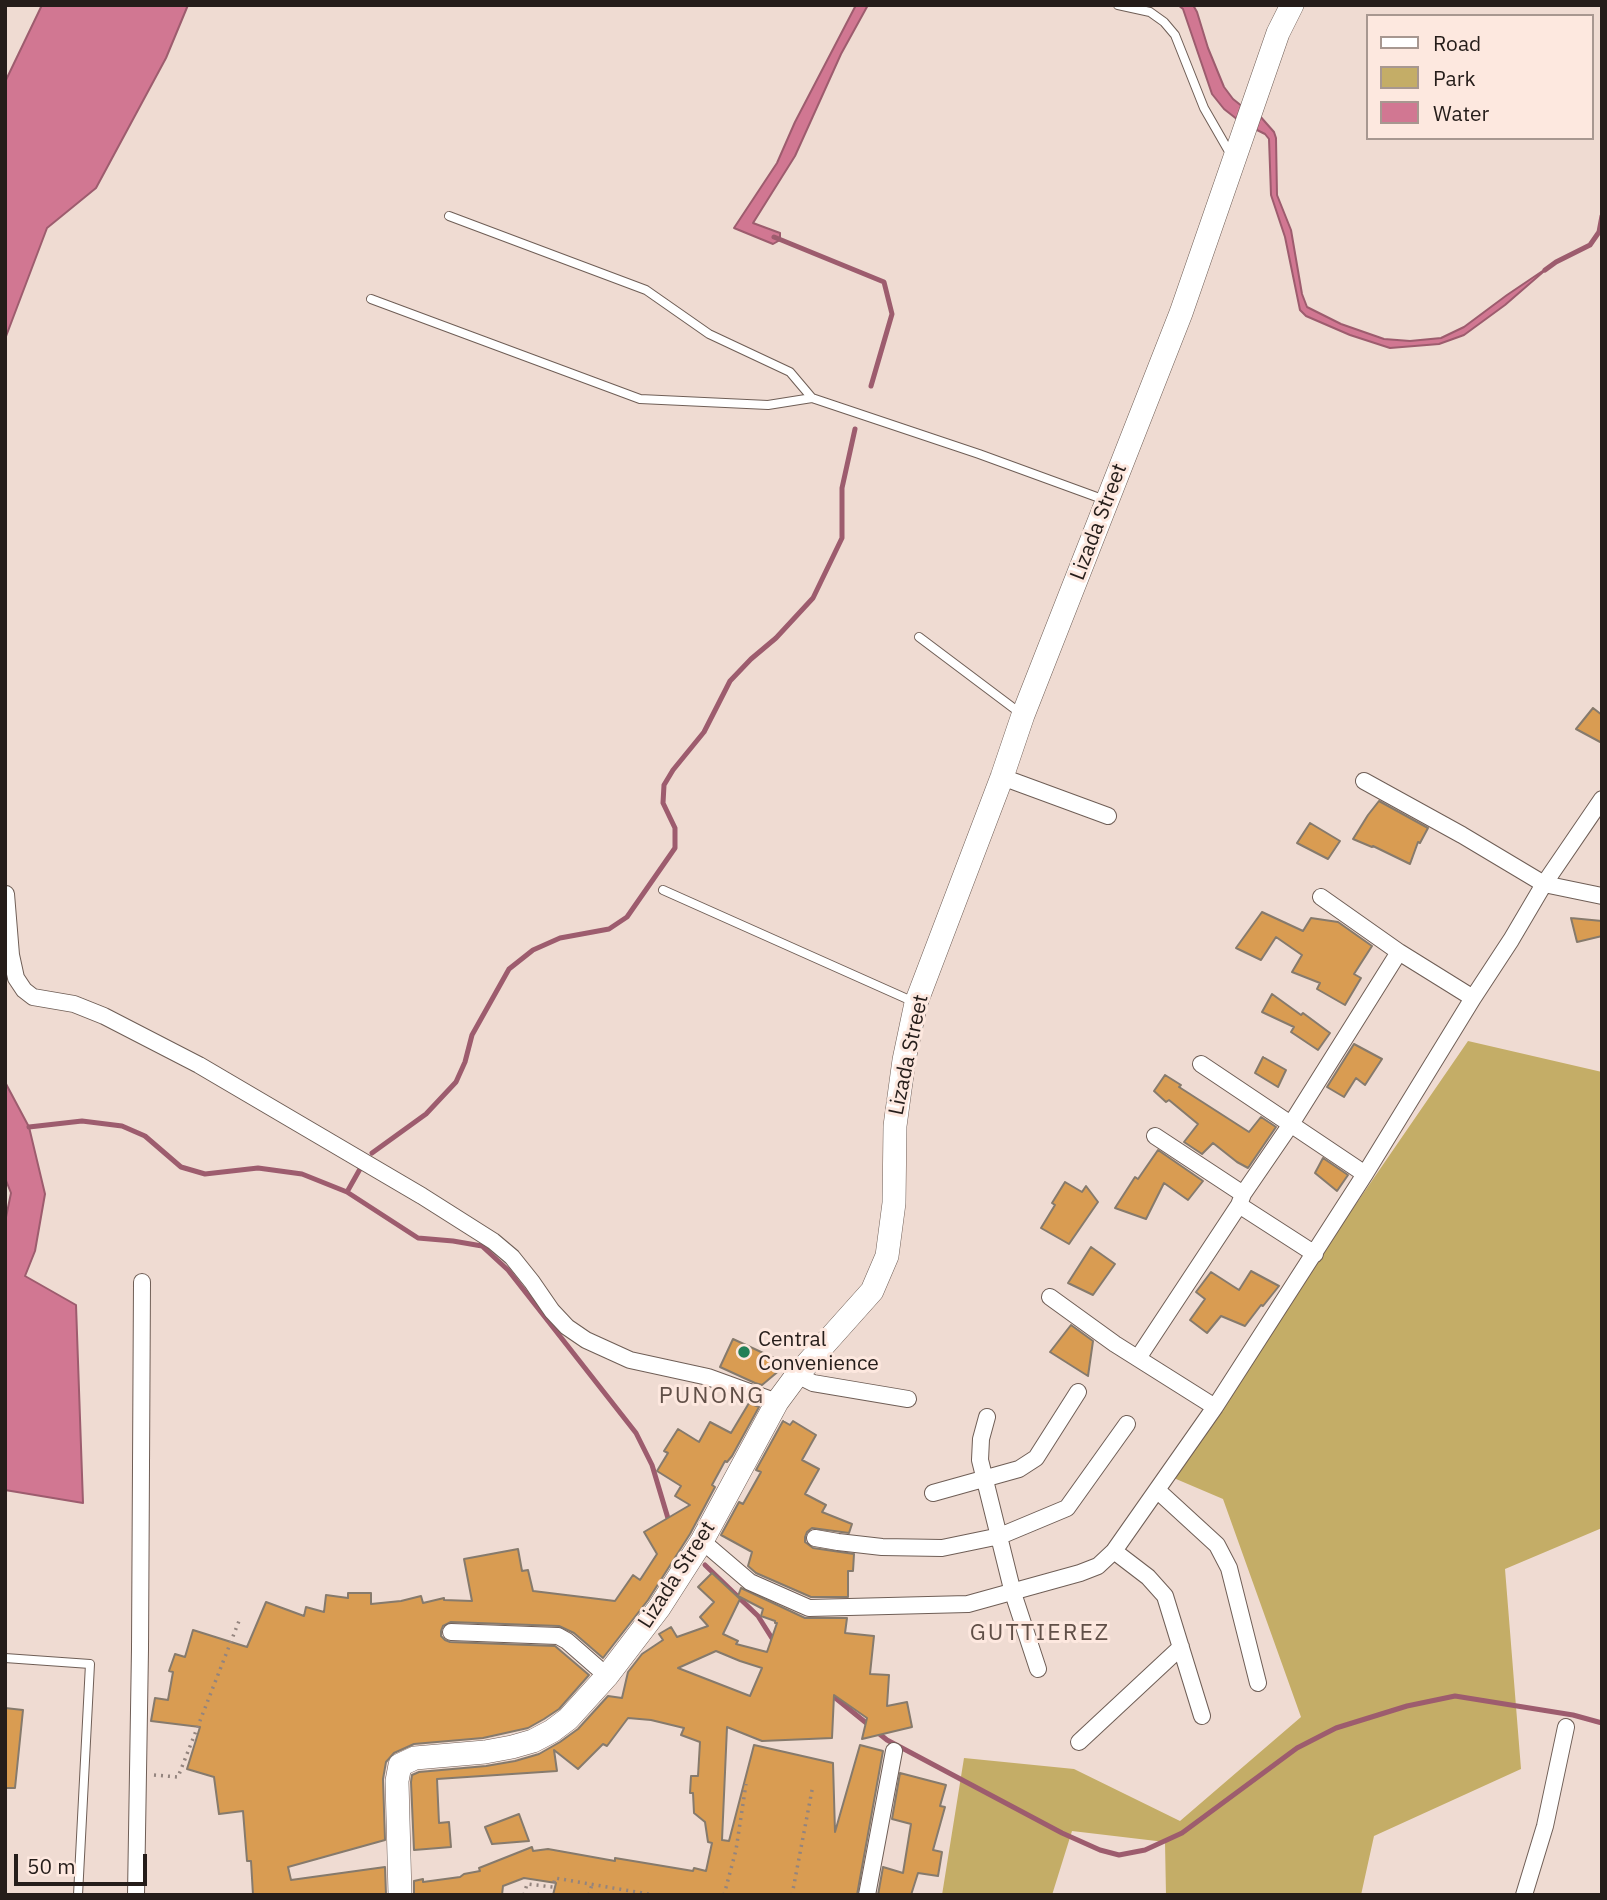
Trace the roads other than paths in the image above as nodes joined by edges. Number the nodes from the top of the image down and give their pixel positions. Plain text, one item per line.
1 (1118, 5) edge
2 (1293, 5) edge
3 (1234, 159) junction
4 (449, 216) dead end
5 (371, 299) dead end
6 (812, 398) junction
7 (1108, 501) junction
8 (919, 637) dead end
9 (1023, 715) junction
10 (1002, 777) junction
11 (1364, 781) dead end
12 (1602, 799) edge
13 (1108, 816) dead end
14 (1544, 884) junction
15 (663, 890) dead end
16 (6, 894) edge
17 (1602, 896) edge
18 (1321, 897) dead end
19 (1399, 952) junction
20 (1473, 998) junction
21 (916, 1003) junction
22 (1201, 1064) dead end
23 (1292, 1124) junction
24 (1155, 1136) dead end
25 (1365, 1174) junction
26 (1241, 1199) junction
27 (1315, 1254) junction
28 (142, 1282) dead end
29 (1050, 1297) dead end
30 (1138, 1359) junction
31 (797, 1375) junction
32 (1078, 1392) dead end
33 (908, 1399) dead end
34 (777, 1402) junction
35 (1215, 1407) junction
36 (987, 1417) dead end
37 (1127, 1424) dead end
38 (984, 1479) junction
39 (1157, 1490) junction
40 (933, 1493) dead end
41 (1000, 1536) junction
42 (815, 1538) dead end
43 (702, 1541) junction
44 (1114, 1551) junction
45 (1013, 1593) junction
46 (451, 1632) dead end
47 (1181, 1647) junction
48 (5, 1658) edge
49 (1038, 1669) dead end
50 (607, 1676) junction
51 (1258, 1683) dead end
52 (1202, 1716) dead end
53 (1566, 1727) dead end
54 (1079, 1742) dead end
55 (894, 1751) dead end
56 (78, 1895) edge
57 (136, 1895) edge
58 (400, 1895) edge
59 (867, 1895) edge
60 (1524, 1895) edge

1 - 3 lane
2 - 3 street, Lizada Street
3 - 7 street, Lizada Street
4 - 6 lane
5 - 6 lane
6 - 7 lane
7 - 9 street, Lizada Street
8 - 9 lane
9 - 10 street, Lizada Street
10 - 13 street
10 - 21 street, Lizada Street
11 - 14 street
12 - 14 street
14 - 17 street
14 - 20 street
15 - 21 lane
16 - 34 street
18 - 19 street
19 - 20 street
19 - 23 street
20 - 25 street
21 - 31 street, Lizada Street
22 - 23 street
23 - 25 street
23 - 26 street
24 - 26 street
25 - 27 street
26 - 27 street
26 - 30 street
27 - 35 street
28 - 57 street
29 - 30 street
30 - 35 street
31 - 33 street
31 - 34 street, Lizada Street
32 - 38 street
34 - 43 street, Lizada Street
35 - 39 street
36 - 38 street
37 - 41 street
38 - 40 street
38 - 41 street
39 - 44 street
39 - 51 street
41 - 42 street
41 - 45 street
43 - 45 street
43 - 50 street, Lizada Street
44 - 45 street
44 - 47 street
45 - 49 street
46 - 50 street
47 - 52 street
47 - 54 street
48 - 56 lane
50 - 58 street, Lizada Street
53 - 60 street
55 - 59 street

